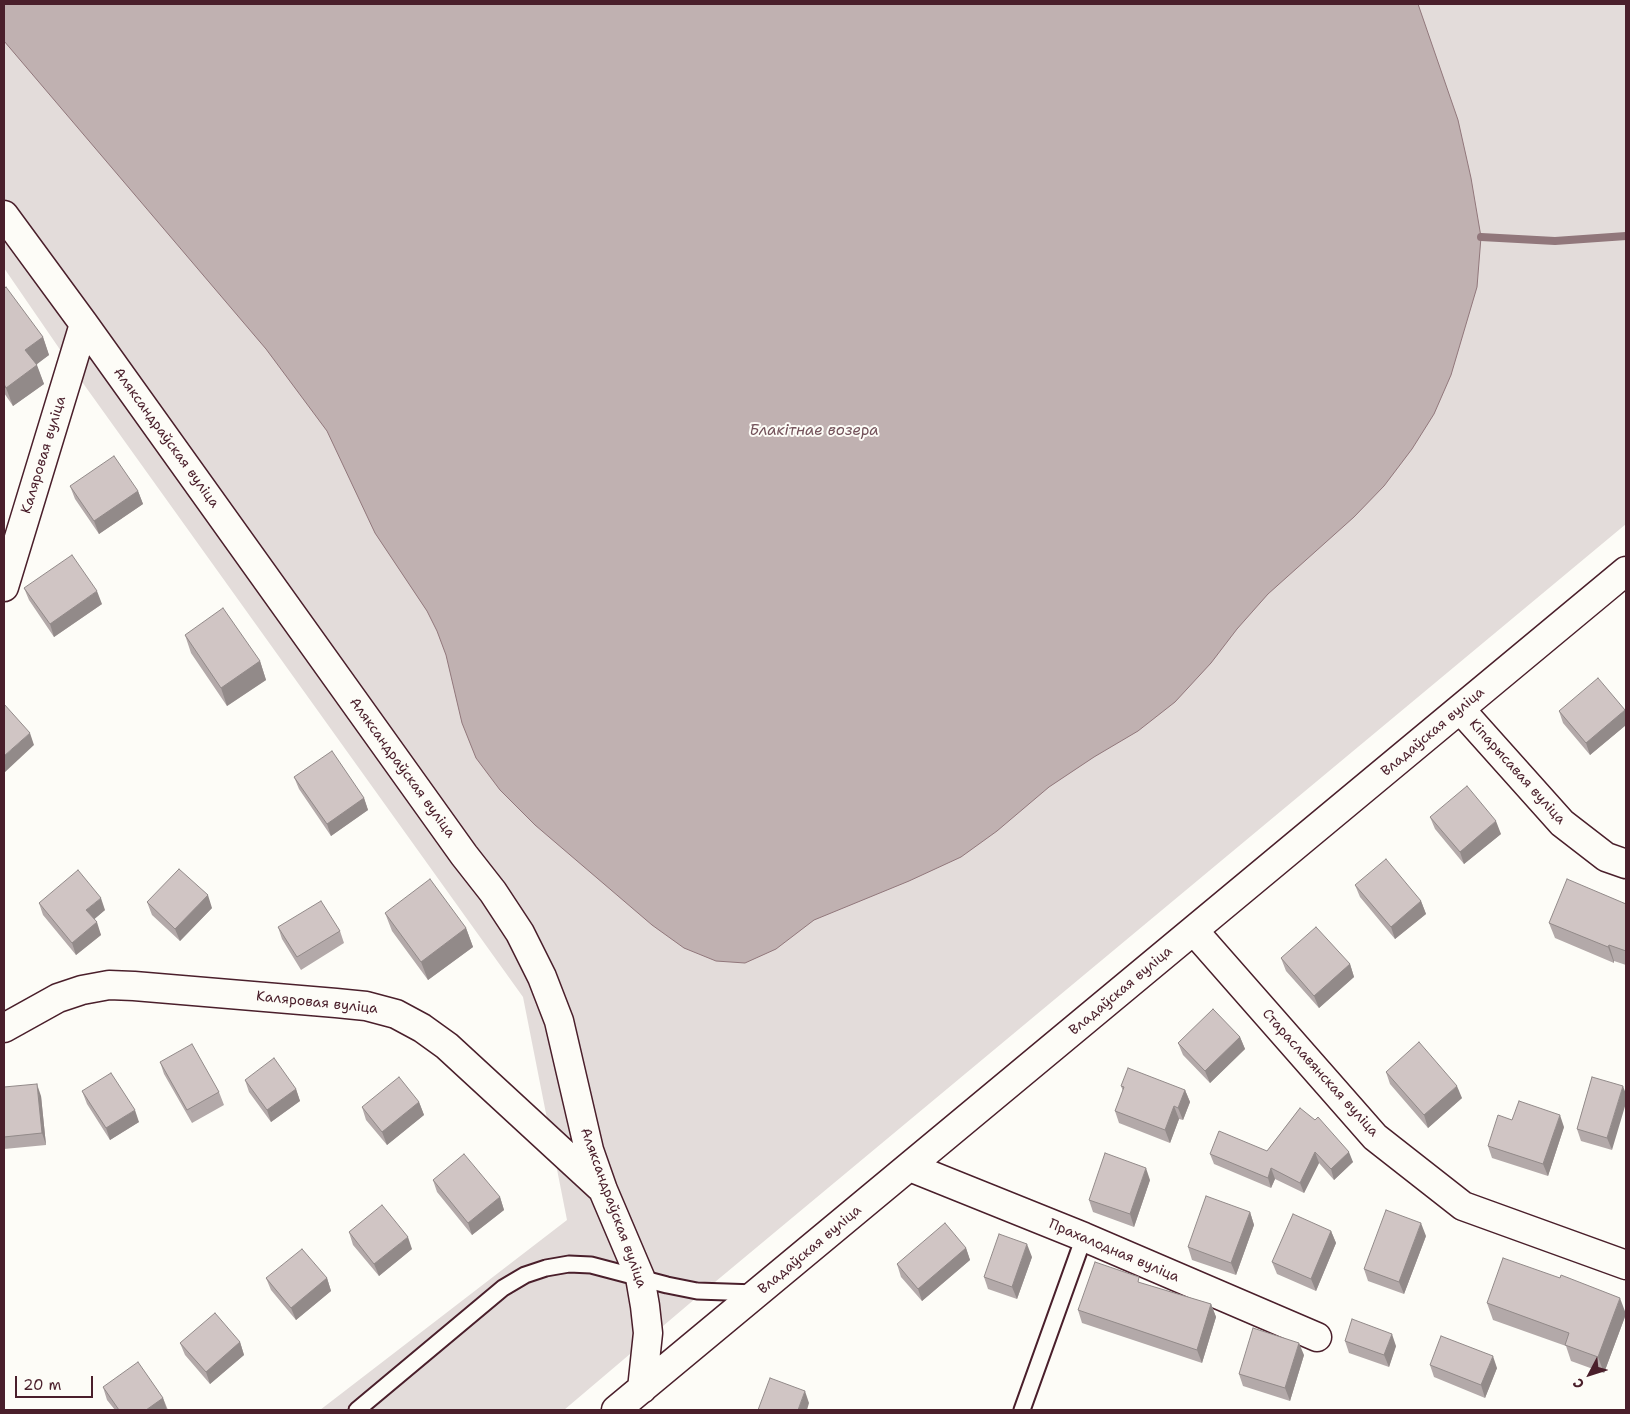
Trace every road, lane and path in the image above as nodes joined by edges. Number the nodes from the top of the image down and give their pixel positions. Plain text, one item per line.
1 (4, 214) edge
2 (84, 324) junction
3 (1626, 571) edge
4 (4, 587) edge
5 (1460, 709) junction
6 (1626, 864) edge
7 (1194, 931) junction
8 (4, 1028) edge
9 (910, 1167) junction
10 (603, 1190) junction
11 (1084, 1237) junction
12 (1626, 1265) edge
13 (640, 1277) junction
14 (758, 1293) junction
15 (1318, 1337) dead end
16 (642, 1389) junction
17 (357, 1410) edge
18 (616, 1410) edge
19 (1022, 1410) edge

1 - 2 street, Аляксандраўская вуліца
2 - 4 street, Каляровая вуліца
2 - 10 street, Аляксандраўская вуліца
3 - 5 street, Владаўская вуліца
5 - 6 street, Кіпарысавая вуліца
5 - 7 street, Владаўская вуліца
7 - 9 street, Владаўская вуліца
7 - 12 street, Стараславянская вуліца
8 - 10 street, Каляровая вуліца
9 - 11 street, Прахалодная вуліца
9 - 14 street, Владаўская вуліца
10 - 13 street, Аляксандраўская вуліца
11 - 15 street, Прахалодная вуліца
11 - 19 lane
13 - 14 lane
13 - 16 street, Аляксандраўская вуліца
13 - 17 lane
14 - 16 street, Владаўская вуліца
16 - 18 street, Владаўская вуліца

